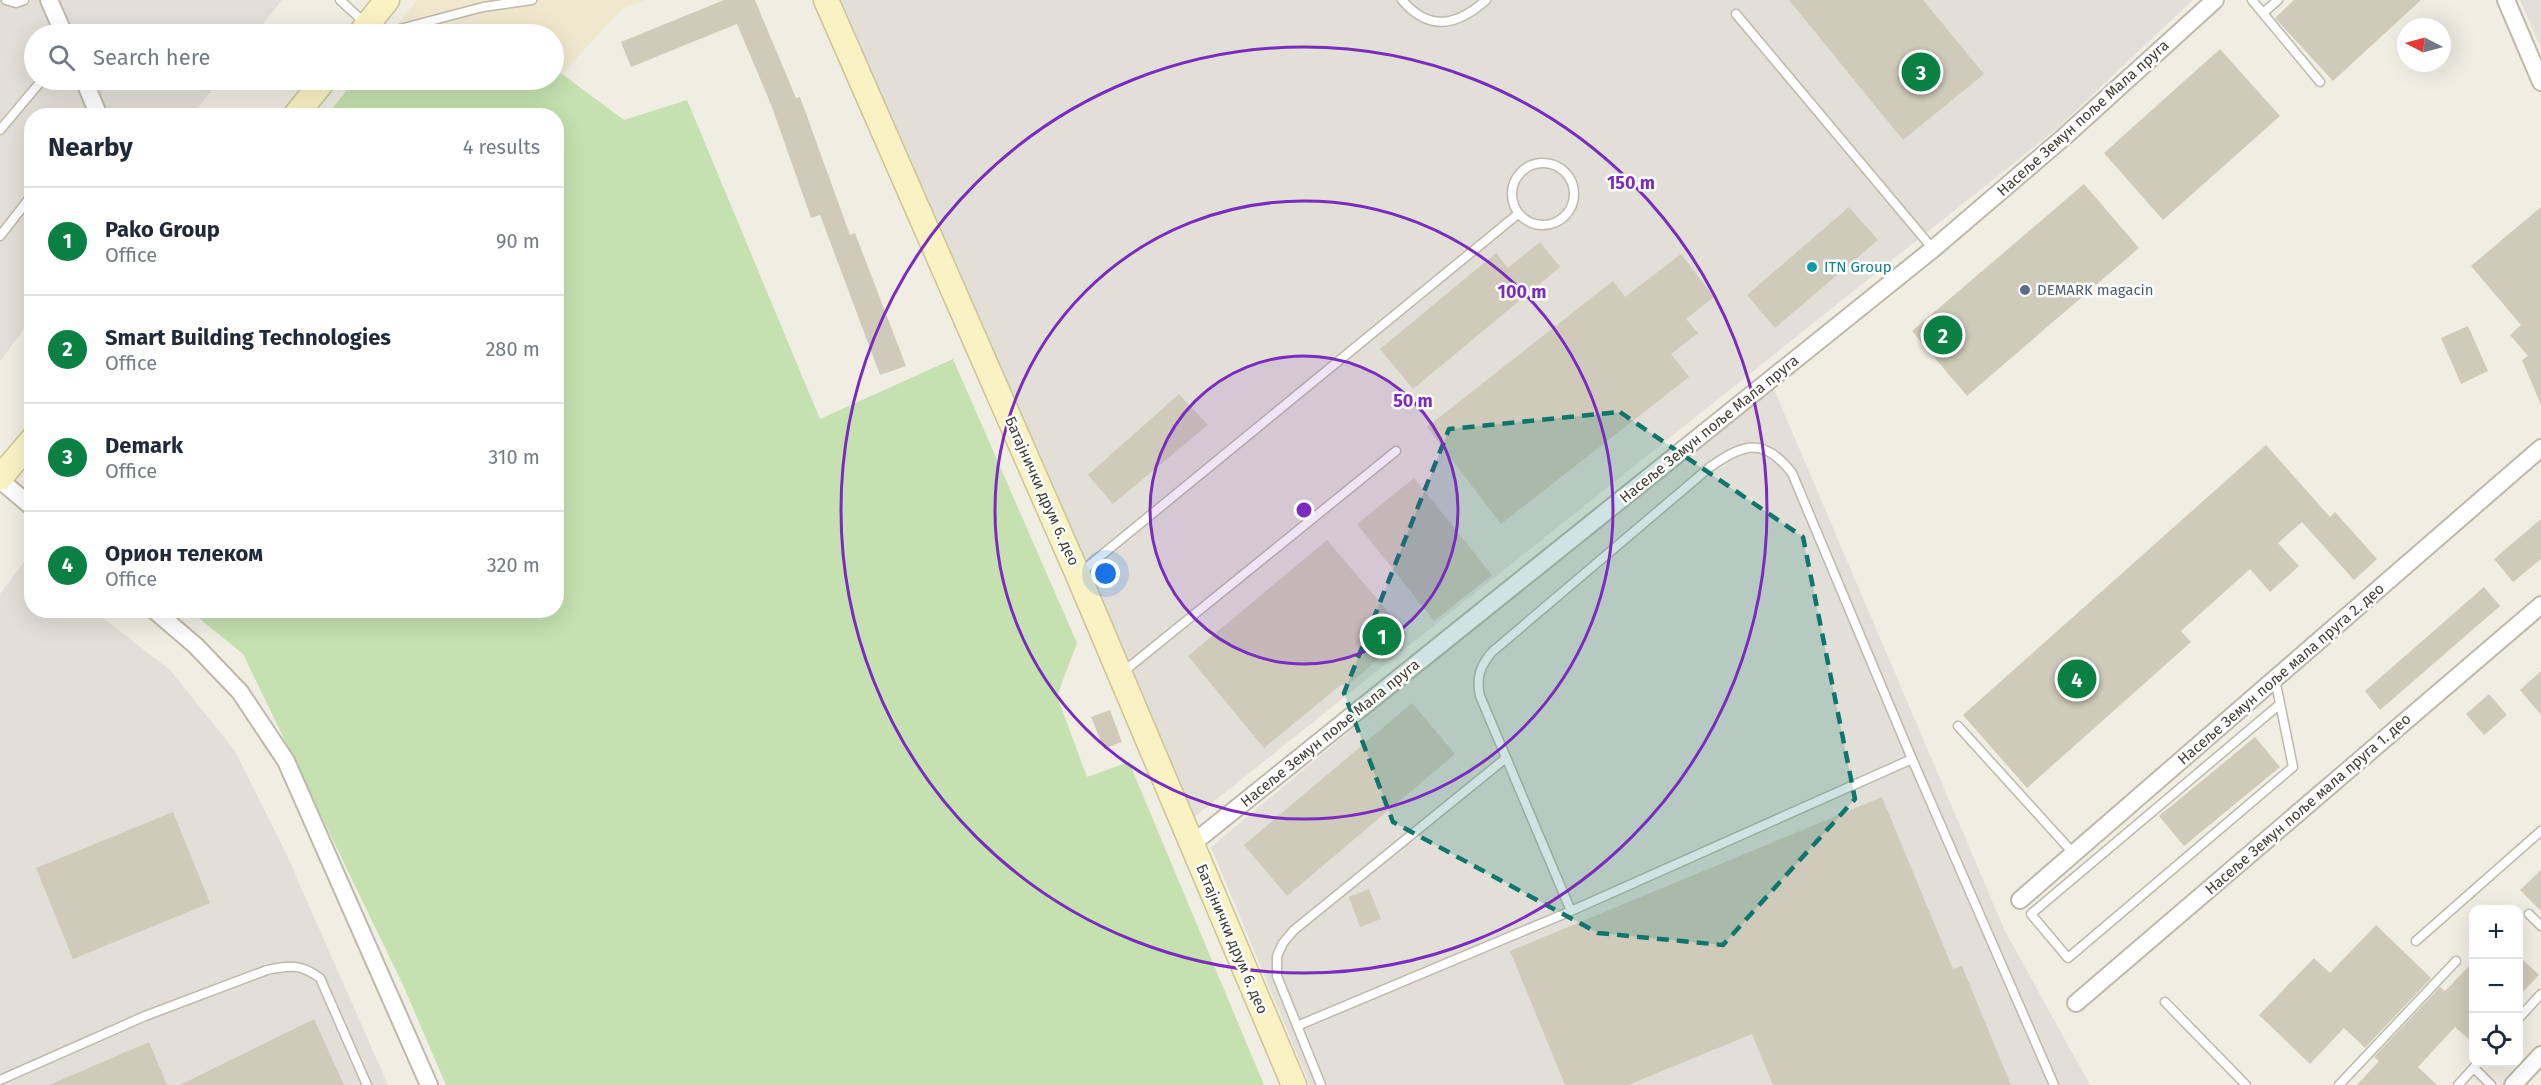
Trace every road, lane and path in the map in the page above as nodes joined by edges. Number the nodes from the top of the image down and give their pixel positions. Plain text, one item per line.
1 (6, 0) edge
2 (24, 0) edge
3 (49, 0) edge
4 (340, 0) edge
5 (387, 0) edge
6 (532, 0) edge
7 (826, 0) edge
8 (1402, 0) edge
9 (1486, 0) edge
10 (2216, 0) edge
11 (2252, 0) edge
12 (2278, 0) edge
13 (2506, 0) edge
14 (486, 4) edge
15 (2263, 13) junction
16 (1736, 14) dead end
17 (60, 24) edge
18 (362, 24) edge
19 (374, 24) edge
20 (403, 24) edge
21 (2320, 82) dead end
22 (2541, 82) edge
23 (34, 90) edge
24 (87, 90) edge
25 (316, 90) edge
26 (93, 108) edge
27 (301, 108) edge
28 (0, 130) edge
29 (24, 205) edge
30 (1518, 214) junction
31 (0, 236) edge
32 (1933, 249) junction
33 (2541, 448) edge
34 (24, 450) edge
35 (1396, 451) dead end
36 (0, 479) edge
37 (24, 500) edge
38 (1078, 575) junction
39 (2541, 605) edge
40 (163, 618) edge
41 (1120, 674) junction
42 (2275, 679) junction
43 (2280, 704) junction
44 (1958, 726) dead end
45 (1506, 758) junction
46 (1912, 759) junction
47 (2541, 831) edge
48 (1192, 844) junction
49 (2074, 854) junction
50 (2020, 900) dead end
51 (1571, 911) junction
52 (2529, 914) dead end
53 (2541, 926) edge
54 (2416, 941) dead end
55 (2456, 961) dead end
56 (2541, 994) edge
57 (2165, 1002) dead end
58 (2076, 1003) dead end
59 (2523, 1014) edge
60 (1297, 1026) junction
61 (2541, 1055) edge
62 (2474, 1067) edge
63 (2478, 1067) edge
64 (0, 1080) edge
65 (367, 1085) edge
66 (429, 1085) edge
67 (1294, 1085) edge
68 (1322, 1085) edge
69 (2054, 1085) edge
70 (2246, 1085) edge
71 (2339, 1085) edge
72 (2458, 1085) edge
73 (2491, 1085) edge
74 (2513, 1085) edge

1 - 2 lane
3 - 17 street
4 - 18 lane
5 - 19 street
6 - 14 lane
7 - 38 street, Батајнички друм 6. део
8 - 9 lane
10 - 32 street, Насеље Земун поље Мала пруга
11 - 15 lane
12 - 15 lane
13 - 22 street
14 - 20 lane
15 - 21 lane
16 - 32 lane
23 - 28 lane
24 - 26 street
25 - 27 street
29 - 31 lane
30 - 30 lane
30 - 38 lane
32 - 48 street, Насеље Земун поље Мала пруга
33 - 42 street, Насеље Земун поље мала пруга 2. део
34 - 36 street
35 - 41 lane
36 - 37 street
38 - 41 street, Батајнички друм 6. део
39 - 58 street, Насеље Земун поље мала пруга 1. део
40 - 66 street
41 - 48 street, Батајнички друм 6. део
42 - 43 lane
42 - 49 street, Насеље Земун поље мала пруга 2. део
43 - 43 lane
44 - 49 lane
45 - 46 lane
45 - 51 lane
45 - 60 lane
46 - 51 lane
46 - 69 lane
47 - 54 lane
48 - 67 street, Батајнички друм 6. део
49 - 50 street, Насеље Земун поље мала пруга 2. део
51 - 60 lane
52 - 53 lane
55 - 71 lane
56 - 59 lane
57 - 70 lane
60 - 68 lane
61 - 74 street
62 - 72 lane
63 - 73 lane
64 - 65 lane

